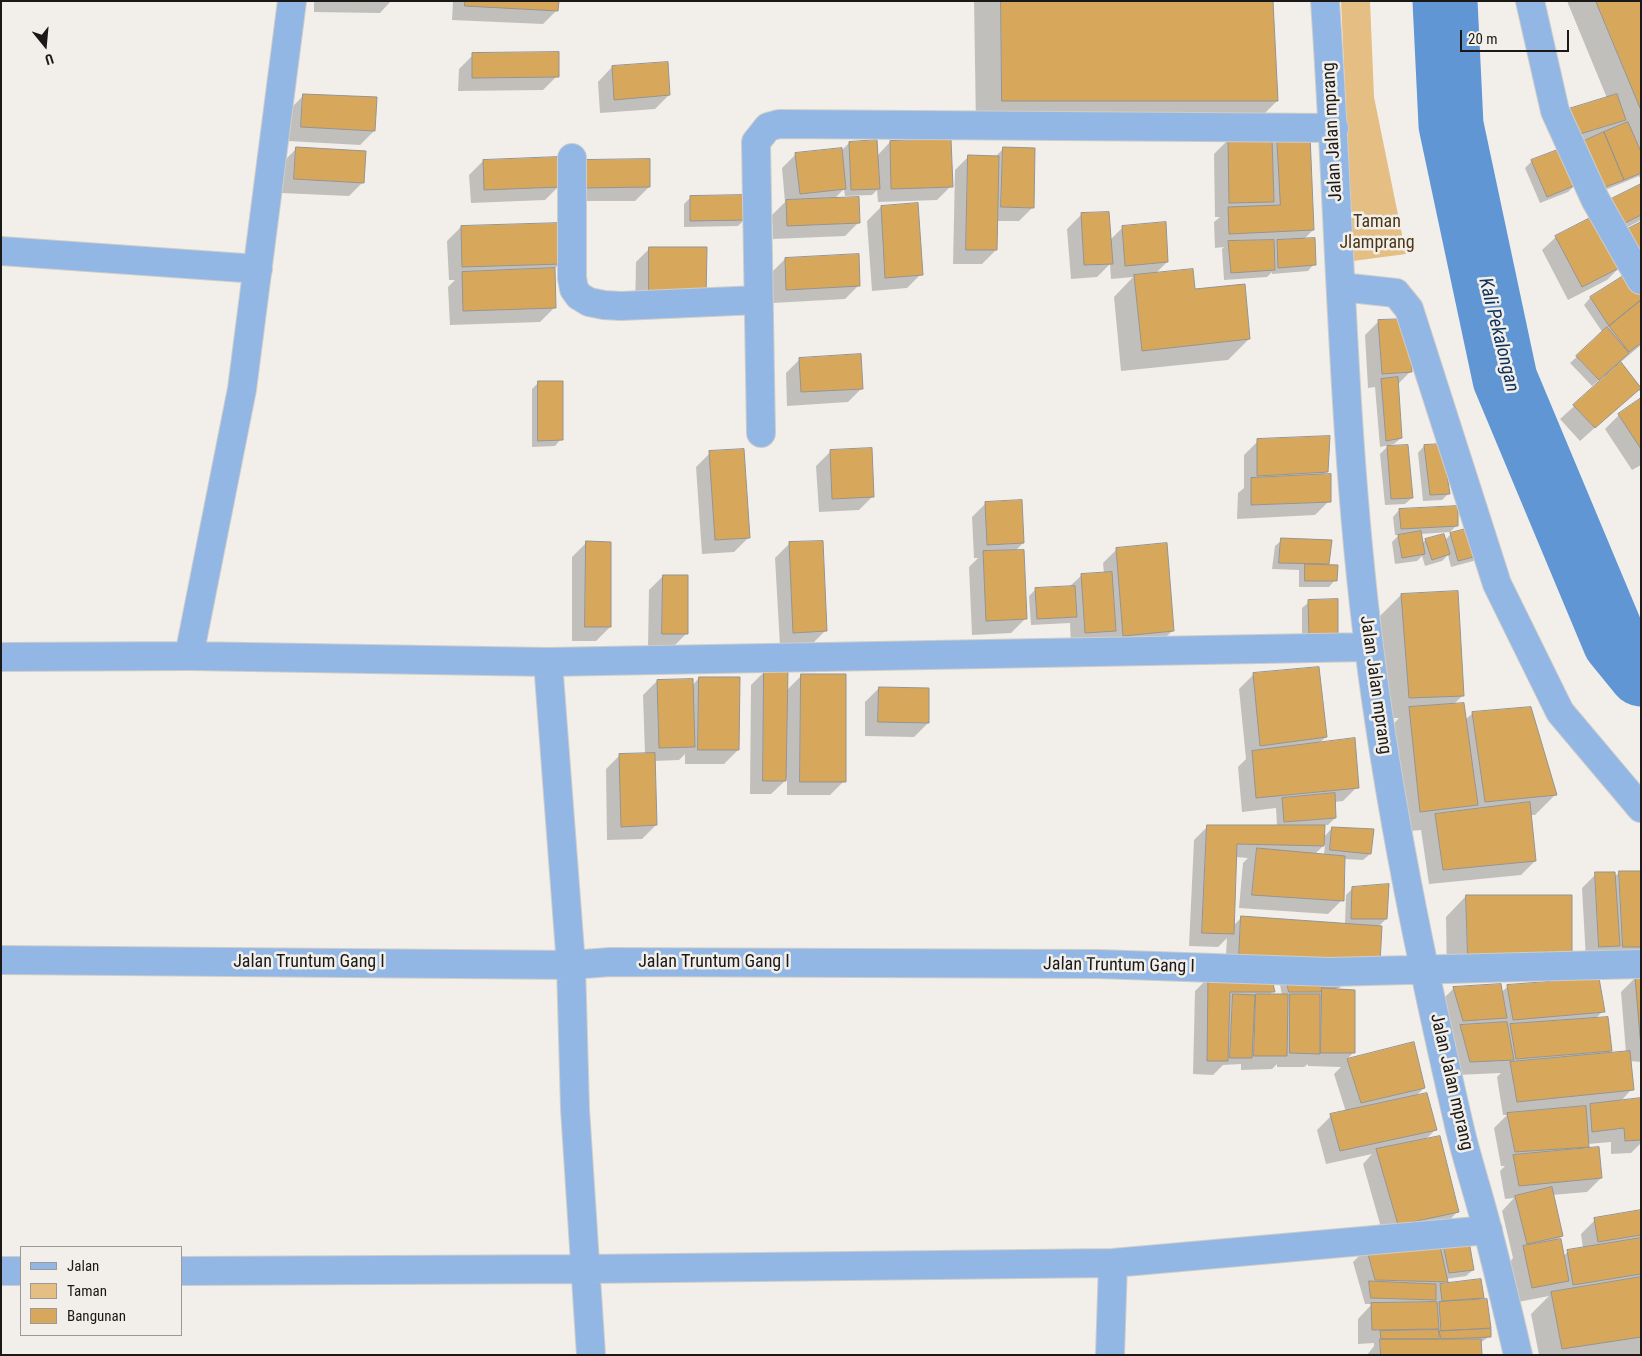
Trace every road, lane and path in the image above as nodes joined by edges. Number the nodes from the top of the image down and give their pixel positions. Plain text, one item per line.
1 (292, 1) edge
2 (1325, 1) edge
3 (1530, 1) edge
4 (1334, 128) junction
5 (572, 158) dead end
6 (1, 251) edge
7 (258, 270) junction
8 (1641, 280) edge
9 (1341, 287) junction
10 (758, 300) junction
11 (761, 433) dead end
12 (1369, 648) junction
13 (189, 656) junction
14 (1, 657) edge
15 (548, 662) junction
16 (1641, 808) edge
17 (1, 960) edge
18 (1641, 964) edge
19 (571, 965) junction
20 (1426, 971) junction
21 (1488, 1230) junction
22 (1114, 1263) junction
23 (585, 1270) junction
24 (1, 1271) edge
25 (20, 1271) edge
26 (182, 1271) edge
27 (591, 1355) edge
28 (1110, 1355) edge
29 (1518, 1355) edge

1 - 7 street
2 - 4 street, Jalan Jalan mprang
3 - 8 street
4 - 9 street, Jalan Jalan mprang
4 - 10 street
5 - 10 street
6 - 7 street
7 - 13 street
9 - 12 street, Jalan Jalan mprang
9 - 16 street
10 - 11 street
12 - 15 street
12 - 20 street, Jalan Jalan mprang
13 - 14 street
13 - 15 street
15 - 19 street
17 - 19 street, Jalan Truntum Gang I
18 - 20 street, Jalan Truntum Gang I
19 - 20 street, Jalan Truntum Gang I
19 - 23 street
20 - 21 street, Jalan Jalan mprang
21 - 22 street
21 - 29 street, Jalan Jalan mprang
22 - 23 street
22 - 28 street
23 - 26 street
23 - 27 street
24 - 25 street

